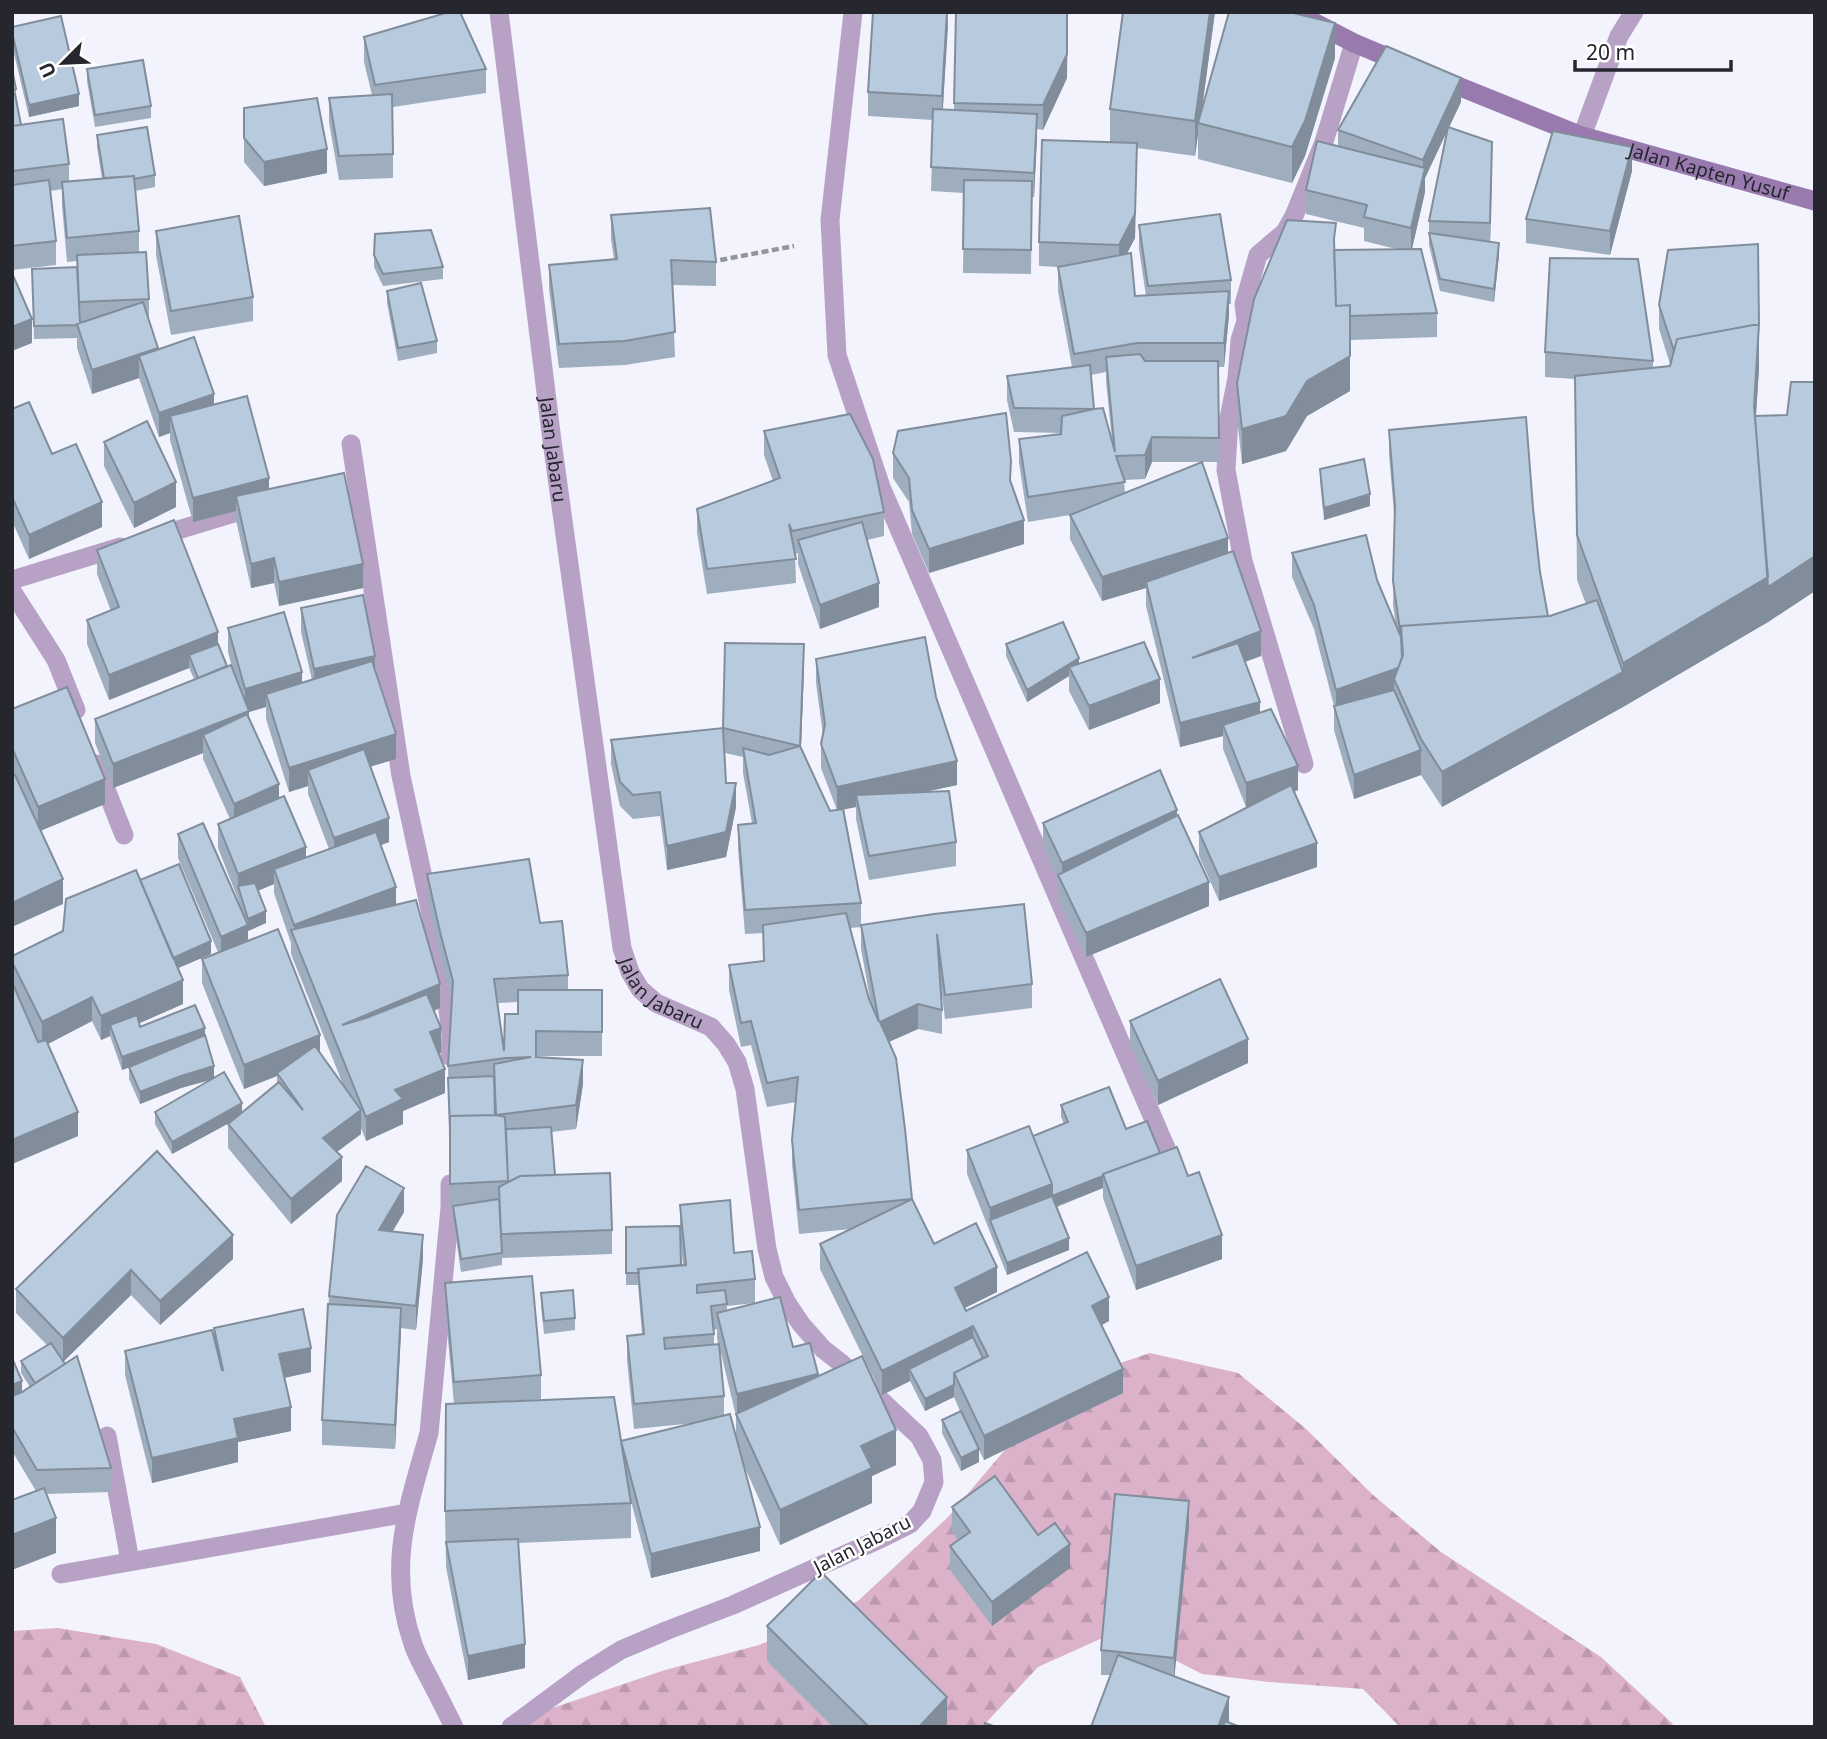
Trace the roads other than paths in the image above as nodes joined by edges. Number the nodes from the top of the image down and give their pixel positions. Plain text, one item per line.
1 (499, 12) edge
2 (853, 12) edge
3 (1294, 12) edge
4 (1634, 12) edge
5 (1353, 43) junction
6 (1583, 136) junction
7 (1815, 201) edge
8 (351, 444) dead end
9 (276, 500) edge
10 (12, 580) edge
11 (12, 591) edge
12 (80, 723) edge
13 (90, 748) edge
14 (1304, 764) dead end
15 (124, 835) dead end
16 (449, 1076) edge
17 (1172, 1162) edge
18 (450, 1167) edge
19 (107, 1436) dead end
20 (407, 1513) junction
21 (130, 1561) junction
22 (61, 1574) dead end
23 (453, 1727) edge
24 (511, 1727) edge

1 - 24 street, Jalan Jabaru
2 - 17 street
3 - 5 main road, Jalan Kapten Yusuf
4 - 6 street
5 - 6 main road, Jalan Kapten Yusuf
5 - 14 street
6 - 7 main road, Jalan Kapten Yusuf
8 - 16 street
9 - 10 street
11 - 12 street
13 - 15 street
18 - 20 street
19 - 21 street
20 - 21 street
20 - 23 street
21 - 22 street

